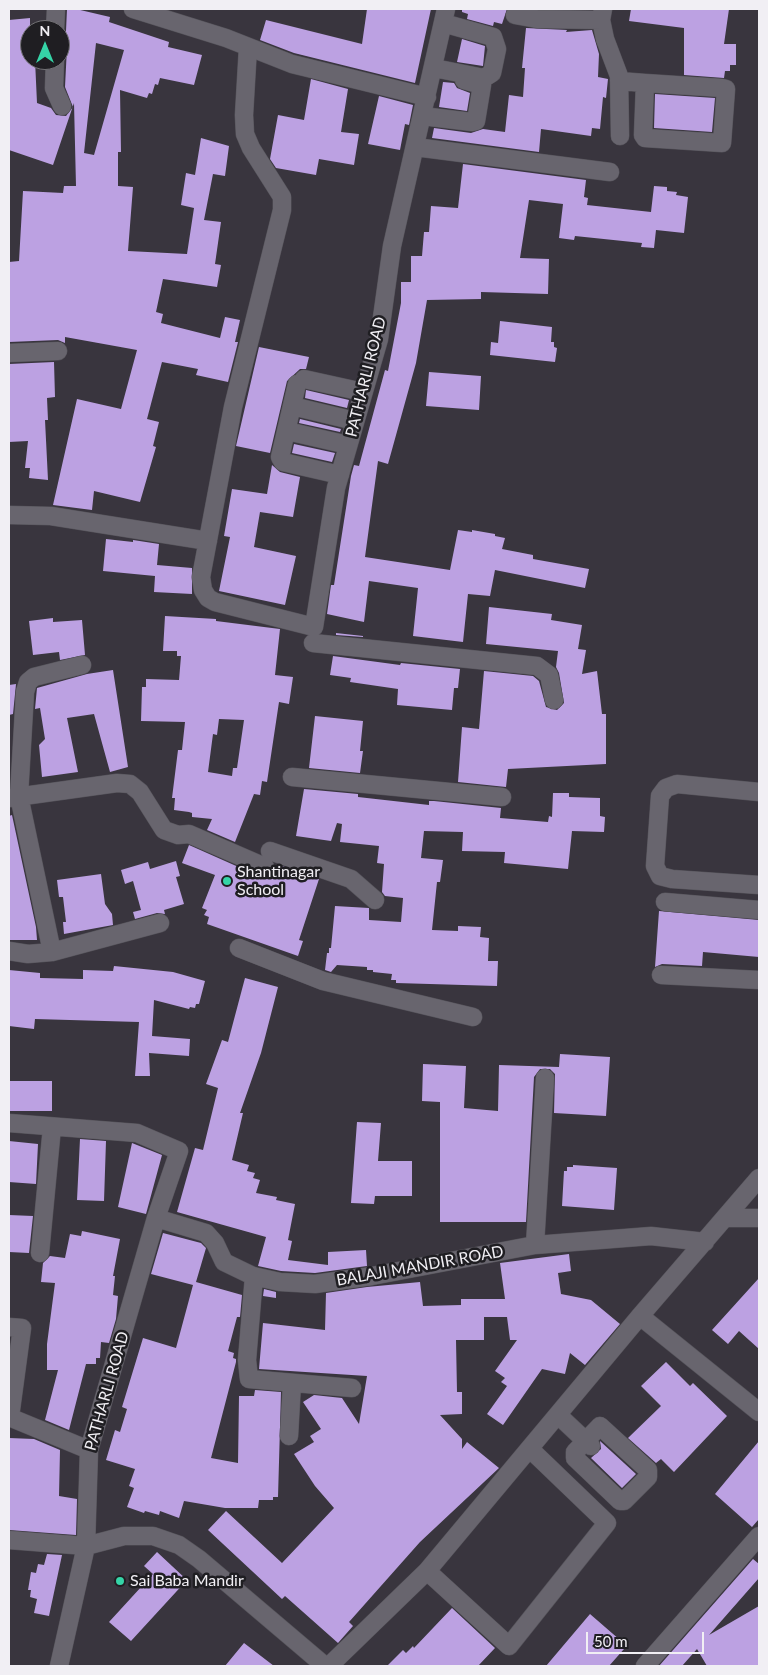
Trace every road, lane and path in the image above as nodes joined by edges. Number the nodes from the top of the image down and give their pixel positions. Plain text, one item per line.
1 (133, 9) edge
2 (173, 15) edge
3 (515, 15) dead end
4 (602, 15) edge
5 (445, 16) edge
6 (248, 47) junction
7 (54, 70) edge
8 (433, 71) junction
9 (619, 81) junction
10 (645, 83) junction
11 (427, 97) junction
12 (62, 106) dead end
13 (422, 116) junction
14 (620, 136) dead end
15 (415, 147) junction
16 (610, 172) dead end
17 (58, 351) dead end
18 (9, 353) edge
19 (363, 392) junction
20 (292, 406) junction
21 (355, 421) junction
22 (287, 431) junction
23 (348, 445) junction
24 (340, 475) junction
25 (9, 516) edge
26 (208, 541) junction
27 (313, 635) junction
28 (82, 666) dead end
29 (554, 700) dead end
30 (292, 777) dead end
31 (759, 792) edge
32 (14, 797) edge
33 (502, 797) dead end
34 (759, 885) edge
35 (375, 900) dead end
36 (665, 902) dead end
37 (759, 910) edge
38 (160, 923) dead end
39 (239, 948) dead end
40 (9, 951) edge
41 (52, 952) junction
42 (661, 975) dead end
43 (759, 980) edge
44 (473, 1017) dead end
45 (545, 1078) dead end
46 (9, 1124) edge
47 (52, 1127) junction
48 (759, 1178) edge
49 (156, 1218) junction
50 (726, 1218) junction
51 (759, 1218) edge
52 (705, 1242) junction
53 (535, 1245) junction
54 (40, 1252) dead end
55 (254, 1276) junction
56 (640, 1316) junction
57 (9, 1328) edge
58 (292, 1383) junction
59 (352, 1388) dead end
60 (759, 1412) edge
61 (558, 1415) junction
62 (9, 1417) edge
63 (289, 1436) dead end
64 (588, 1444) dead end
65 (530, 1449) junction
66 (89, 1450) junction
67 (758, 1539) edge
68 (9, 1540) edge
69 (86, 1546) junction
70 (427, 1572) junction
71 (59, 1666) edge
72 (325, 1666) edge
73 (329, 1666) edge
74 (646, 1666) edge

1 - 2 street
2 - 6 street
3 - 4 street
4 - 9 street
5 - 8 street, PATHARLI ROAD
5 - 8 street
6 - 11 street
6 - 26 street
7 - 12 street
8 - 11 street, PATHARLI ROAD
8 - 13 street
9 - 10 street
9 - 14 street
10 - 10 street
11 - 13 street, PATHARLI ROAD
13 - 15 street, PATHARLI ROAD
15 - 16 street
15 - 19 street, PATHARLI ROAD
17 - 18 street
19 - 20 street
19 - 21 street, PATHARLI ROAD
20 - 21 street
20 - 22 street
21 - 23 street, PATHARLI ROAD
22 - 23 street
22 - 24 street
23 - 24 street, PATHARLI ROAD
24 - 27 street, PATHARLI ROAD
25 - 26 street
26 - 27 street
27 - 29 street
28 - 32 street
30 - 33 street
31 - 34 street
32 - 35 street
32 - 41 street
36 - 37 street
38 - 41 street
39 - 44 street
40 - 41 street
42 - 43 street
45 - 53 street
46 - 47 street
47 - 49 street, PATHARLI ROAD
47 - 54 street
48 - 50 street
49 - 55 street, BALAJI MANDIR ROAD
49 - 66 street, PATHARLI ROAD
50 - 51 street
50 - 52 street
52 - 53 street, BALAJI MANDIR ROAD
52 - 56 street
53 - 55 street, BALAJI MANDIR ROAD
55 - 58 street
56 - 60 street
56 - 61 street
57 - 62 street
58 - 59 street
58 - 63 street
61 - 64 street
61 - 65 street
62 - 66 street
65 - 70 street
65 - 70 street
66 - 69 street, PATHARLI ROAD
67 - 74 street
68 - 69 street
69 - 71 street, PATHARLI ROAD
69 - 72 street
70 - 73 street

